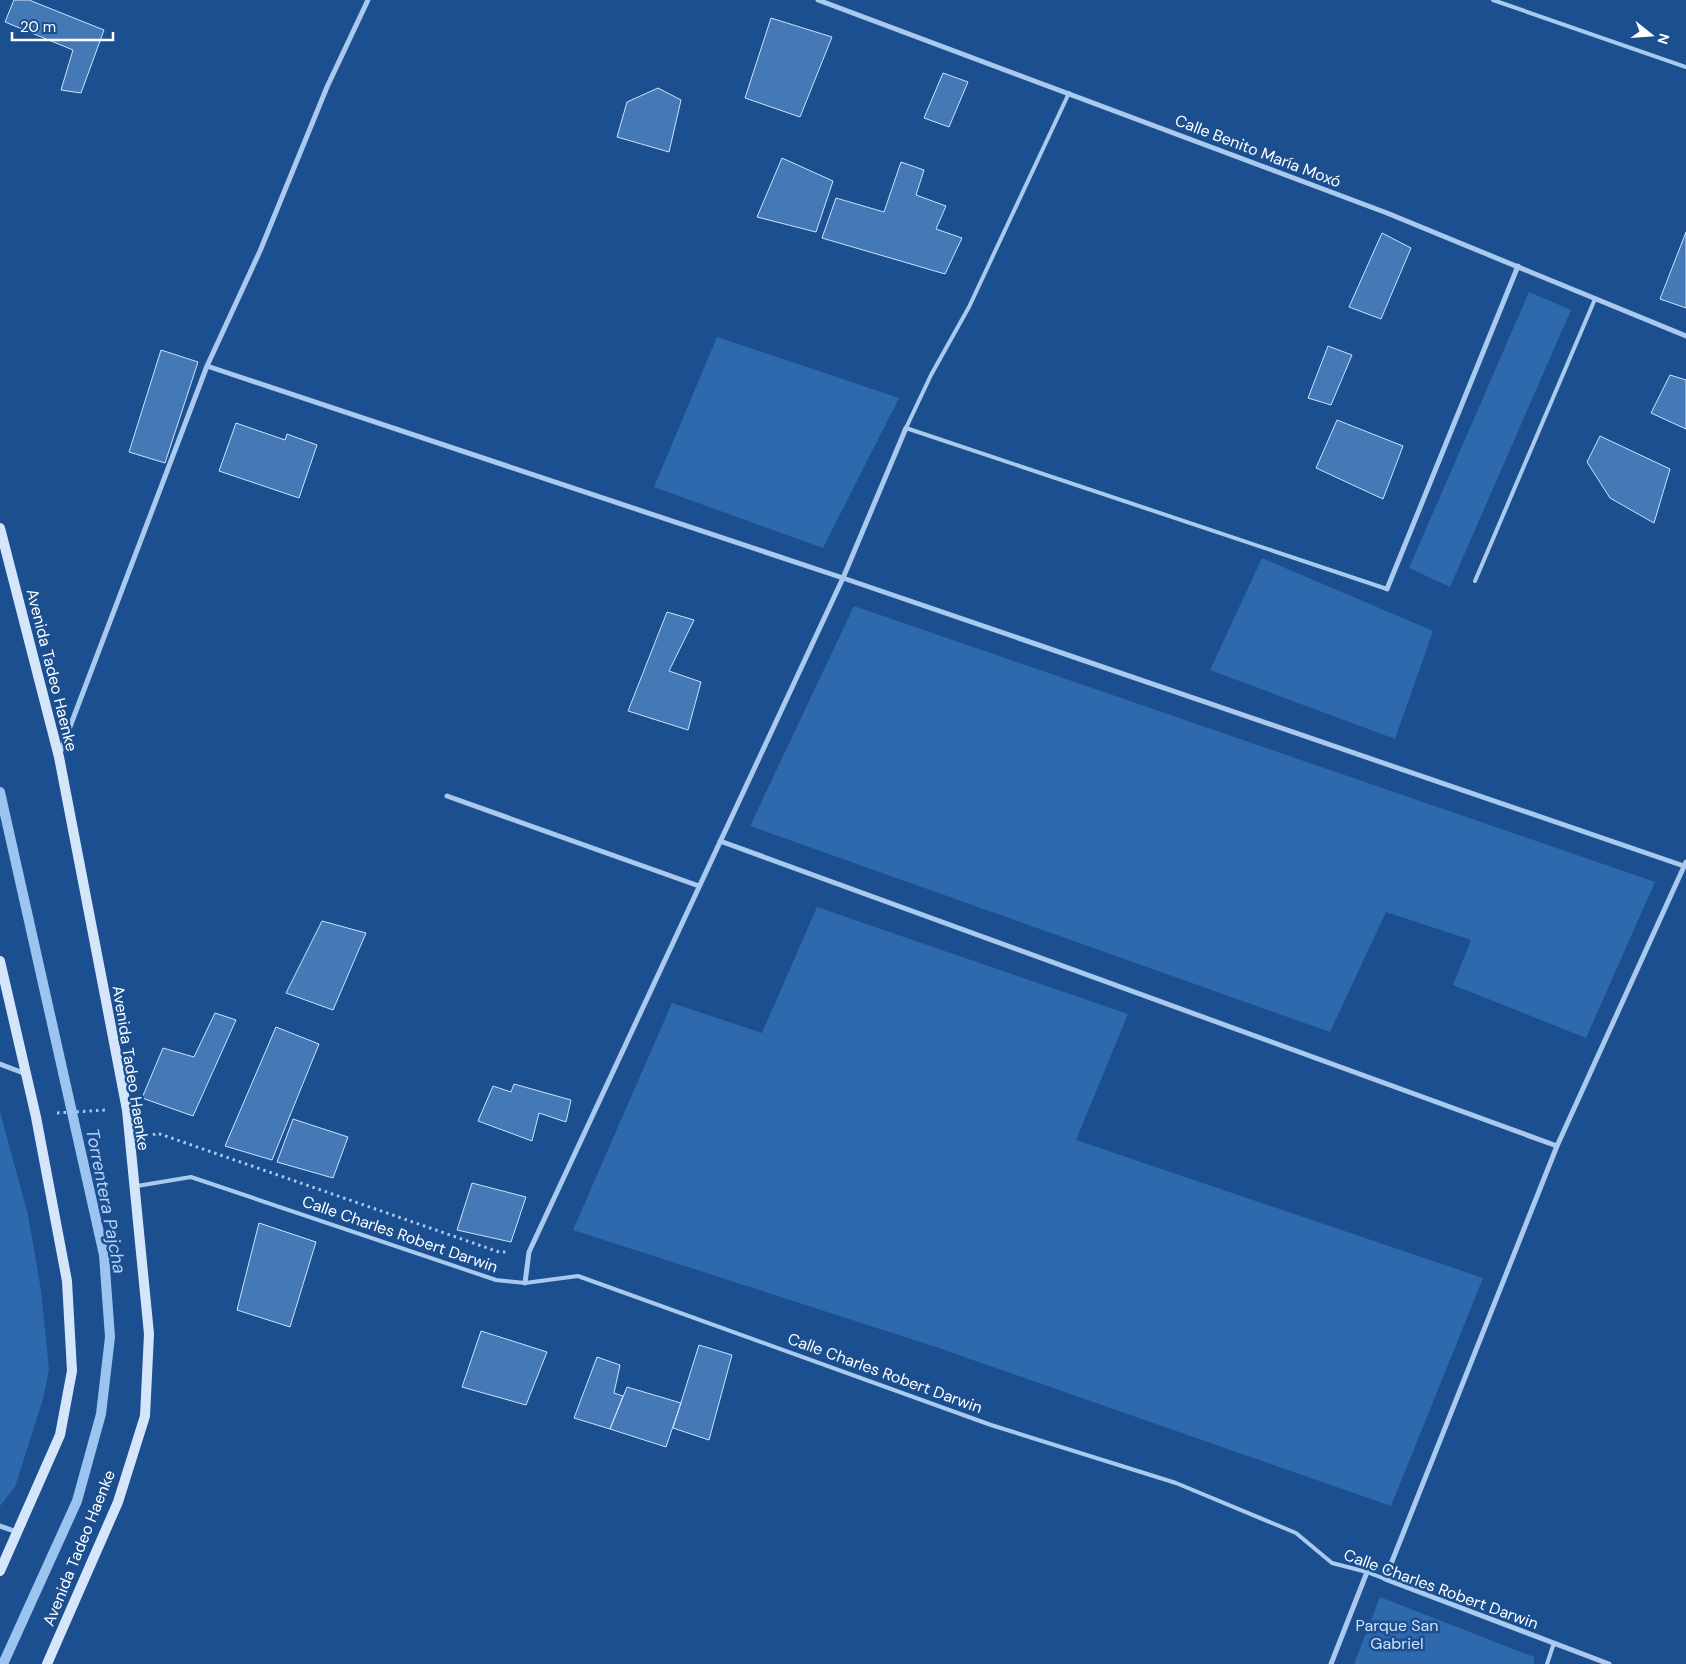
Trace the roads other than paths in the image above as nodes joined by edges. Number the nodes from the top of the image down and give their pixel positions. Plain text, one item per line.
1 (368, 0) edge
2 (818, 0) edge
3 (1494, 0) edge
4 (1686, 67) edge
5 (1069, 93) junction
6 (1518, 266) junction
7 (1595, 299) junction
8 (1686, 336) edge
9 (207, 366) junction
10 (906, 428) junction
11 (0, 528) edge
12 (844, 578) junction
13 (1475, 581) dead end
14 (1387, 589) joint
15 (59, 757) junction
16 (447, 796) dead end
17 (720, 841) junction
18 (1685, 864) edge
19 (699, 886) junction
20 (0, 961) edge
21 (0, 1064) edge
22 (27, 1074) junction
23 (1557, 1146) junction
24 (134, 1187) junction
25 (526, 1283) junction
26 (0, 1526) edge
27 (18, 1532) junction
28 (0, 1571) edge
29 (1367, 1572) junction
30 (1385, 1579) junction
31 (1554, 1643) junction
32 (47, 1664) edge
33 (1331, 1664) edge
34 (1547, 1664) edge
35 (1609, 1664) edge

1 - 9 street
2 - 5 street, Calle Benito María Moxó
3 - 4 lane
5 - 6 street, Calle Benito María Moxó
5 - 10 lane
6 - 7 street, Calle Benito María Moxó
6 - 14 street
7 - 8 street, Calle Benito María Moxó
7 - 13 lane
9 - 12 street
9 - 15 street
10 - 12 street
10 - 14 lane
11 - 15 main road, Avenida Tadeo Haenke
12 - 17 street
12 - 18 street
15 - 24 main road, Avenida Tadeo Haenke
16 - 19 street
17 - 19 street
17 - 23 street
18 - 23 street
19 - 25 street
20 - 22 main road
21 - 22 street
22 - 27 main road
23 - 30 street
24 - 25 lane, Calle Charles Robert Darwin
24 - 32 main road, Avenida Tadeo Haenke
25 - 29 lane, Calle Charles Robert Darwin
26 - 27 street
27 - 28 main road
29 - 30 lane, Calle Charles Robert Darwin
29 - 33 street
30 - 31 street, Calle Charles Robert Darwin
31 - 34 lane
31 - 35 street, Calle Charles Robert Darwin

